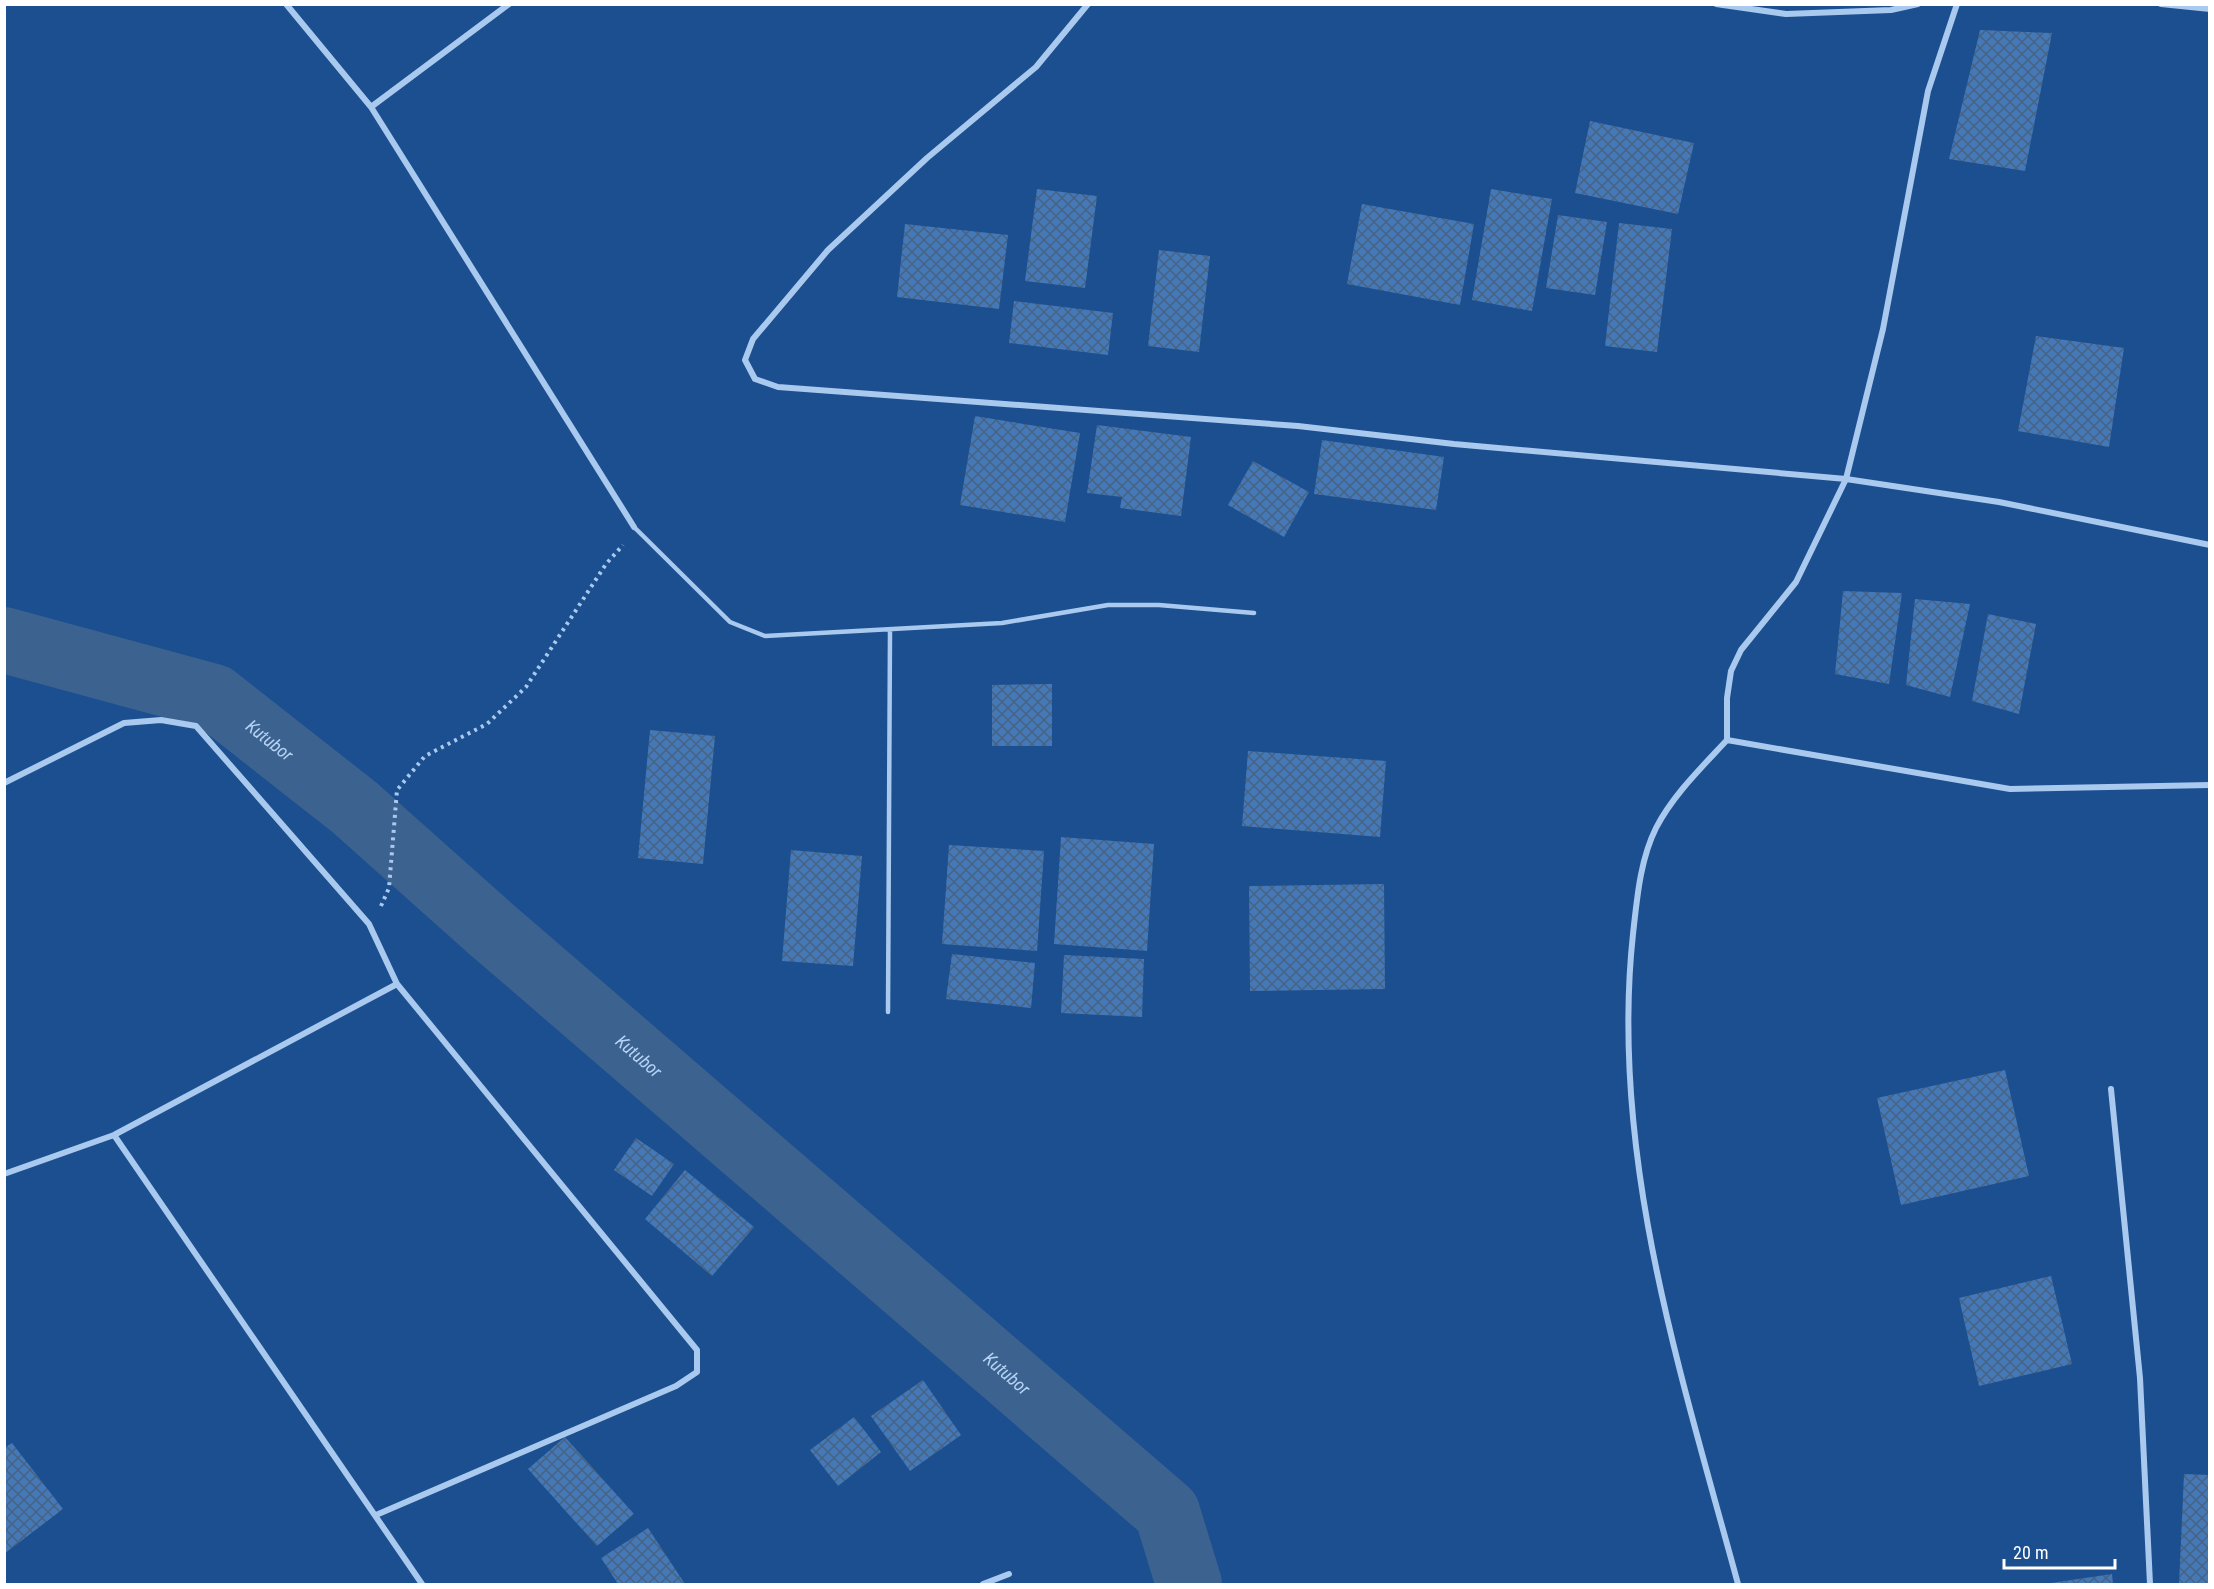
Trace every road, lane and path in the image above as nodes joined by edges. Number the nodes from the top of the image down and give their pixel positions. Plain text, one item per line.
1 (286, 4) edge
2 (509, 4) edge
3 (1088, 4) edge
4 (1716, 4) edge
5 (1918, 4) edge
6 (1957, 4) edge
7 (2161, 4) edge
8 (2210, 9) edge
9 (371, 107) junction
10 (1846, 479) junction
11 (634, 526) junction
12 (2210, 545) edge
13 (1254, 613) dead end
14 (890, 630) junction
15 (1727, 740) junction
16 (4, 783) edge
17 (2210, 785) edge
18 (389, 888) dead end
19 (397, 984) junction
20 (888, 1012) dead end
21 (2111, 1089) dead end
22 (114, 1135) junction
23 (4, 1174) edge
24 (376, 1515) junction
25 (1009, 1574) dead end
26 (422, 1584) edge
27 (983, 1584) edge
28 (1738, 1584) edge
29 (2150, 1584) edge

1 - 9 street
2 - 9 street
3 - 10 street
4 - 5 street
6 - 10 street
7 - 8 street
9 - 11 street
10 - 12 street
10 - 15 street
11 - 14 lane
11 - 18 path
13 - 14 lane
14 - 20 lane
15 - 17 street
15 - 28 street
16 - 19 street
19 - 22 street
19 - 24 street
21 - 29 street
22 - 23 street
22 - 24 street
24 - 26 street
25 - 27 street

